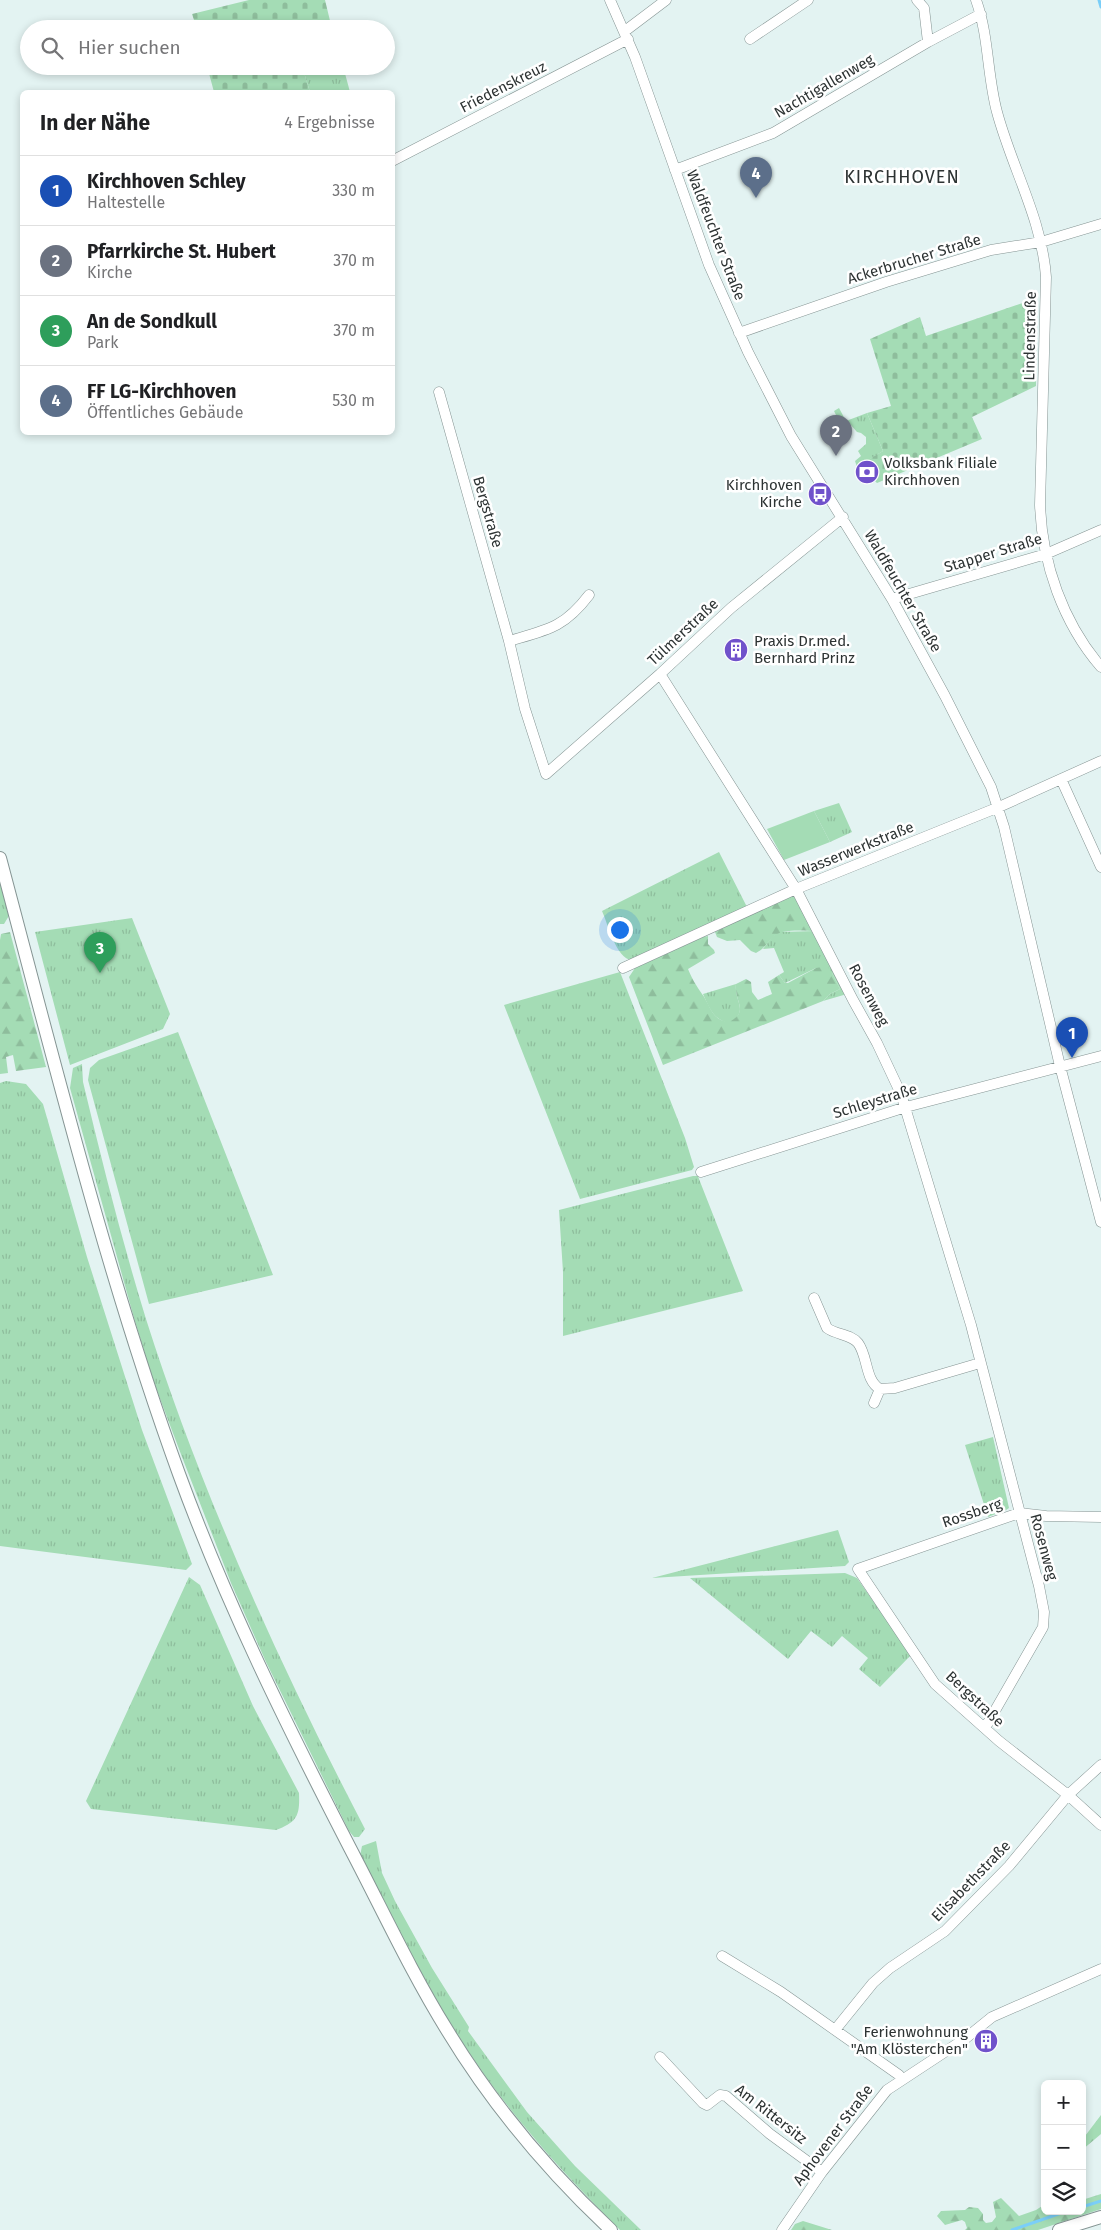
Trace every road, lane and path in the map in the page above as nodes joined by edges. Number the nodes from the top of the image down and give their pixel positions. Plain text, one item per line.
1 (610, 0) edge
2 (666, 0) edge
3 (808, 0) edge
4 (917, 0) edge
5 (976, 0) edge
6 (981, 14) junction
7 (627, 35) junction
8 (750, 40) dead end
9 (928, 42) junction
10 (395, 159) edge
11 (675, 170) junction
12 (1101, 224) edge
13 (1041, 242) junction
14 (739, 333) junction
15 (439, 392) dead end
16 (843, 517) junction
17 (1101, 530) edge
18 (1046, 554) junction
19 (589, 595) dead end
20 (892, 599) junction
21 (509, 641) junction
22 (1101, 667) edge
23 (660, 674) junction
24 (1101, 761) edge
25 (546, 774) joint
26 (1061, 779) junction
27 (999, 807) junction
28 (0, 858) edge
29 (1101, 867) edge
30 (796, 889) junction
31 (623, 968) dead end
32 (1101, 1056) edge
33 (1060, 1066) junction
34 (906, 1107) junction
35 (701, 1172) dead end
36 (1101, 1222) edge
37 (814, 1298) dead end
38 (980, 1363) junction
39 (880, 1389) junction
40 (874, 1403) dead end
41 (1019, 1513) junction
42 (1101, 1517) edge
43 (858, 1569) joint
44 (985, 1728) junction
45 (1101, 1765) edge
46 (1068, 1795) junction
47 (1101, 1825) edge
48 (722, 1956) dead end
49 (1101, 1968) edge
50 (835, 2030) junction
51 (660, 2058) dead end
52 (902, 2080) junction
53 (822, 2172) junction
54 (1101, 2217) edge
55 (612, 2230) edge
56 (782, 2230) edge
57 (1060, 2230) edge

1 - 7 street, Waldfeuchter Straße
2 - 7 street, Friedenskreuz
3 - 8 street
4 - 9 street
5 - 6 street, Lindenstraße
6 - 9 street, Nachtigallenweg
6 - 13 street, Lindenstraße
7 - 10 street, Friedenskreuz
7 - 11 street, Waldfeuchter Straße
9 - 11 street, Nachtigallenweg
11 - 14 street, Waldfeuchter Straße
12 - 13 street, Ackerbrucher Straße
13 - 14 street, Ackerbrucher Straße
13 - 18 street, Lindenstraße
14 - 16 street, Waldfeuchter Straße
15 - 21 street, Bergstraße
16 - 20 street, Waldfeuchter Straße
16 - 23 street, Tülmerstraße
17 - 18 street, Stapper Straße
18 - 20 street, Stapper Straße
18 - 22 street, Lindenstraße
19 - 21 street
20 - 27 street, Waldfeuchter Straße
21 - 25 street, Bergstraße
23 - 25 street, Tülmerstraße
23 - 30 street, Rosenweg
24 - 26 street, Wasserwerkstraße
26 - 27 street, Wasserwerkstraße
26 - 29 street
27 - 30 street, Wasserwerkstraße
27 - 33 street, Waldfeuchter Straße
28 - 55 main road
30 - 31 street, Wasserwerkstraße
30 - 34 street, Rosenweg
32 - 33 street, Schleystraße
33 - 34 street, Schleystraße
33 - 36 street, Waldfeuchter Straße
34 - 35 street, Schleystraße
34 - 38 street, Rosenweg
37 - 39 street
38 - 39 street
38 - 41 street, Rosenweg
39 - 40 street
41 - 42 street, Rossberg
41 - 43 street, Rossberg
41 - 44 street, Rosenweg
43 - 44 street, Bergstraße
44 - 46 street, Bergstraße
45 - 46 street, Elisabethstraße
46 - 47 street, Bergstraße
46 - 50 street, Elisabethstraße
48 - 50 street
49 - 52 street, Aphovener Straße
50 - 52 street
51 - 53 street, Am Rittersitz
52 - 53 street, Aphovener Straße
53 - 56 street, Aphovener Straße
54 - 57 main road

